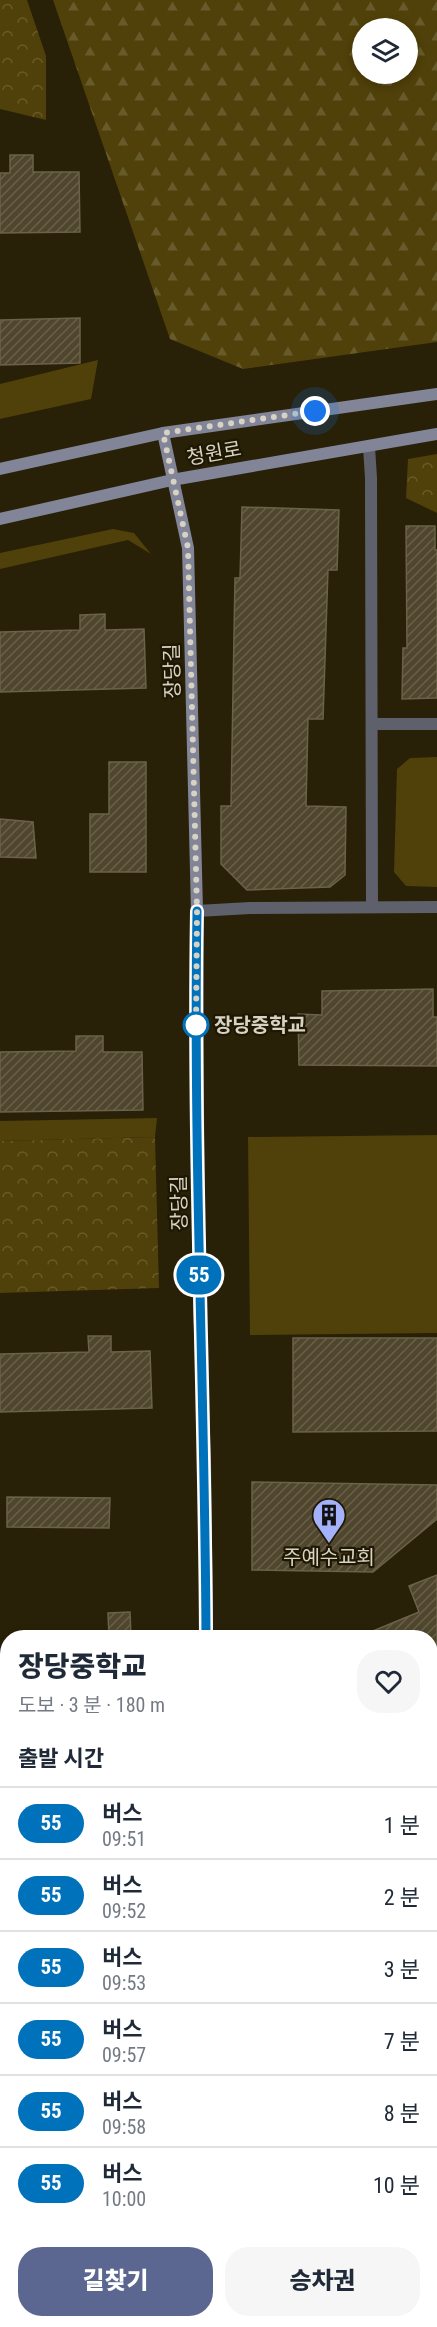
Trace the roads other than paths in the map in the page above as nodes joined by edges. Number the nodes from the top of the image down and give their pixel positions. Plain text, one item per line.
1 (437, 394) edge
2 (163, 433) junction
3 (437, 434) edge
4 (369, 447) junction
5 (0, 470) edge
6 (172, 480) junction
7 (0, 519) edge
8 (372, 724) junction
9 (437, 724) edge
10 (437, 907) edge
11 (372, 908) junction
12 (197, 911) junction
13 (207, 1630) edge

1 - 2 street, 청원로
2 - 5 street, 청원로
2 - 6 street, 장당길
3 - 4 street, 청원로
4 - 6 street, 청원로
4 - 8 street
6 - 7 street, 청원로
6 - 12 street, 장당길
8 - 9 street
8 - 11 street
10 - 11 street
11 - 12 street
12 - 13 street, 장당길

